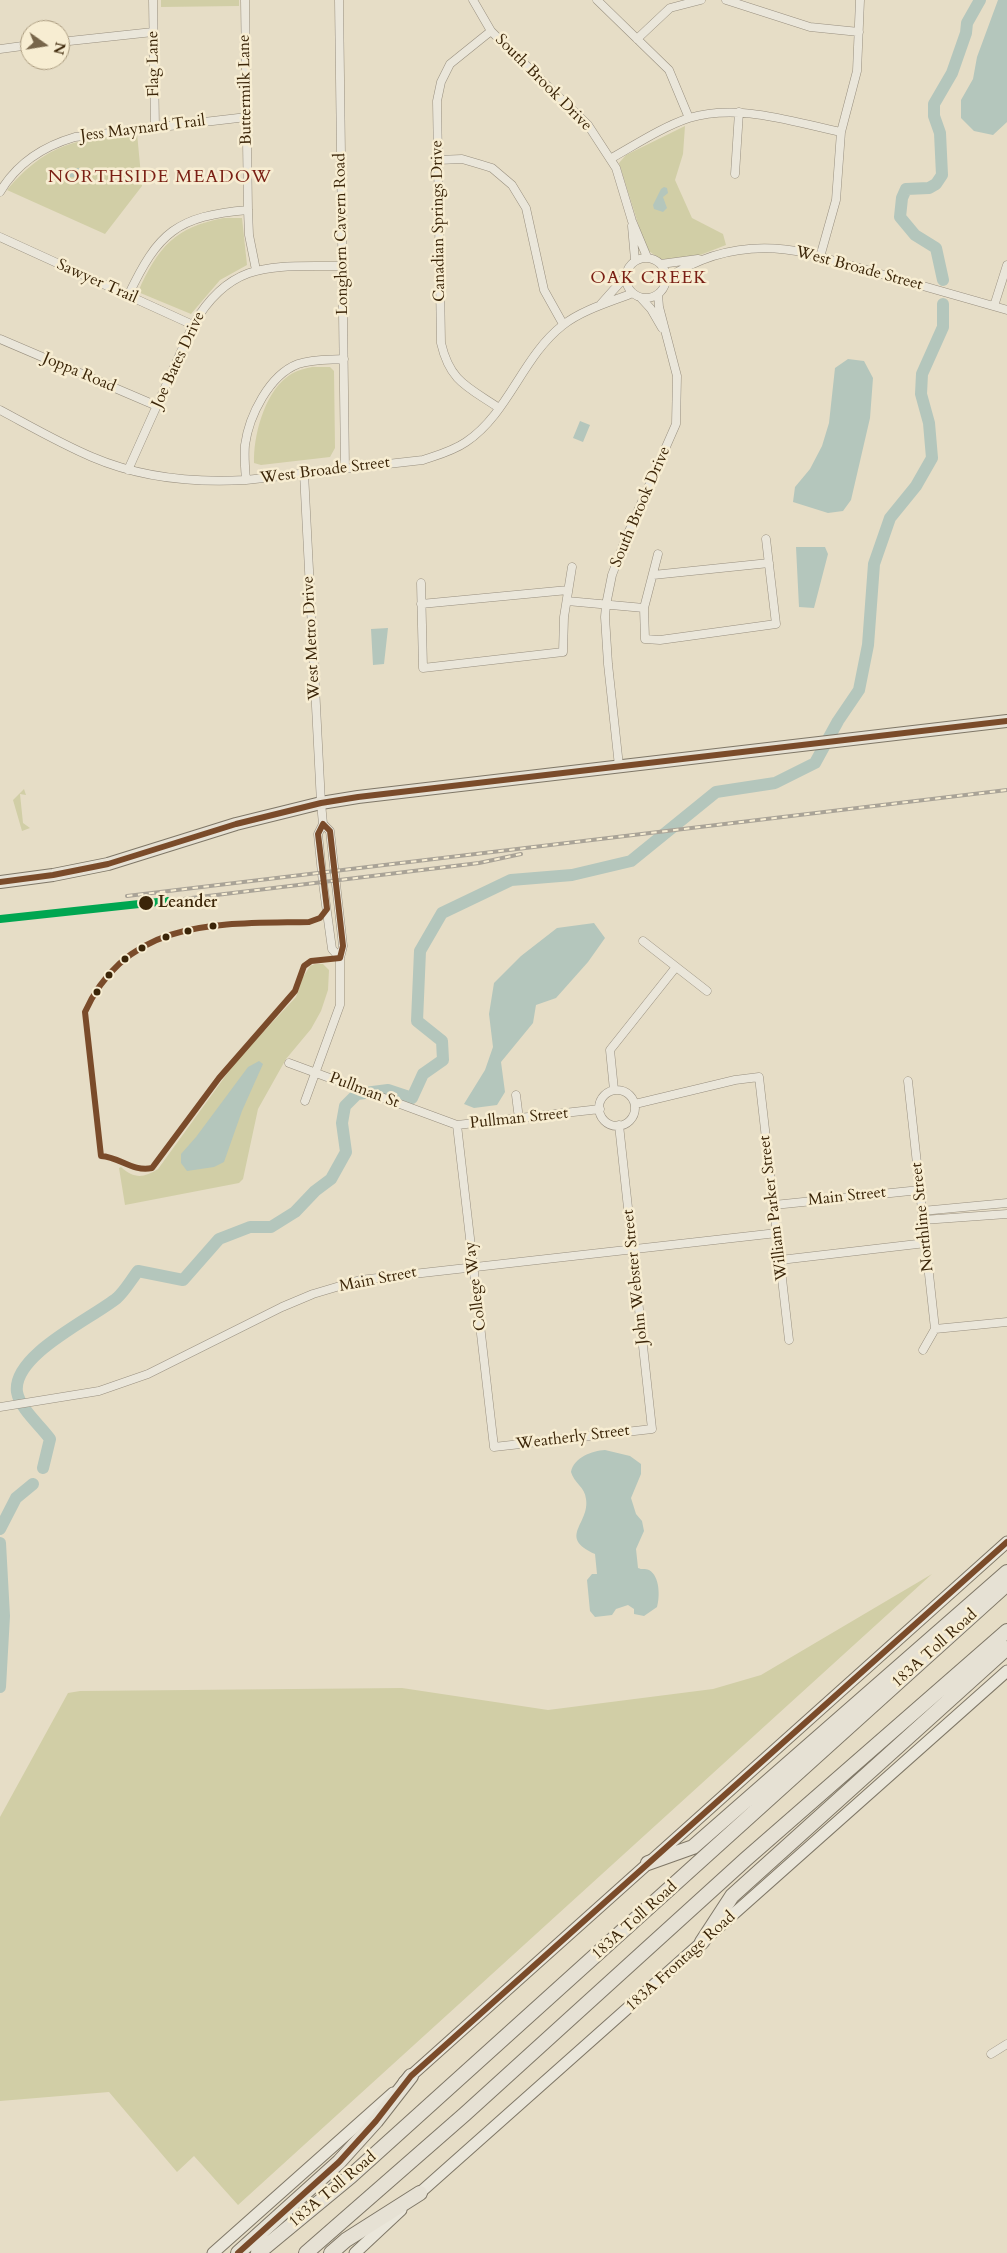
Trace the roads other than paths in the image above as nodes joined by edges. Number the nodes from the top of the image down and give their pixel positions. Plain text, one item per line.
1 (153, 0) edge
2 (245, 0) edge
3 (339, 0) edge
4 (473, 0) edge
5 (597, 0) edge
6 (701, 0) edge
7 (726, 0) edge
8 (860, 0) edge
9 (491, 30) junction
10 (154, 32) junction
11 (859, 32) junction
12 (637, 39) junction
13 (70, 41) edge
14 (20, 46) edge
15 (0, 48) edge
16 (739, 112) junction
17 (247, 117) junction
18 (688, 118) junction
19 (155, 127) junction
20 (841, 132) junction
21 (610, 159) junction
22 (438, 160) junction
23 (735, 174) dead end
24 (1, 189) edge
25 (248, 210) junction
26 (632, 221) junction
27 (0, 237) edge
28 (646, 257) junction
29 (710, 257) junction
30 (820, 257) junction
31 (635, 260) junction
32 (661, 264) junction
33 (1007, 265) edge
34 (342, 266) junction
35 (256, 270) junction
36 (625, 278) junction
37 (666, 279) junction
38 (632, 293) junction
39 (658, 294) junction
40 (128, 296) junction
41 (641, 298) junction
42 (600, 306) junction
43 (994, 306) junction
44 (1007, 310) edge
45 (564, 324) junction
46 (193, 326) junction
47 (668, 338) junction
48 (0, 339) edge
49 (344, 359) junction
50 (157, 406) junction
51 (499, 408) junction
52 (0, 410) edge
53 (345, 468) junction
54 (128, 470) junction
55 (304, 473) junction
56 (246, 480) junction
57 (766, 539) dead end
58 (658, 554) dead end
59 (769, 563) junction
60 (572, 567) dead end
61 (653, 575) junction
62 (421, 583) dead end
63 (568, 590) junction
64 (567, 601) junction
65 (421, 604) junction
66 (606, 605) junction
67 (644, 608) junction
68 (1007, 721) edge
69 (619, 766) junction
70 (320, 803) junction
71 (324, 824) junction
72 (0, 882) edge
73 (643, 941) dead end
74 (340, 958) junction
75 (676, 967) junction
76 (707, 991) dead end
77 (289, 1064) dead end
78 (316, 1072) junction
79 (908, 1081) dead end
80 (614, 1090) junction
81 (516, 1095) dead end
82 (304, 1101) dead end
83 (635, 1104) junction
84 (600, 1109) junction
85 (519, 1119) junction
86 (440, 1120) joint
87 (619, 1125) junction
88 (457, 1126) junction
89 (920, 1190) junction
90 (1007, 1203) edge
91 (774, 1205) junction
92 (922, 1211) junction
93 (1007, 1214) edge
94 (923, 1220) junction
95 (777, 1233) junction
96 (926, 1244) junction
97 (632, 1247) junction
98 (780, 1260) junction
99 (473, 1266) junction
100 (1007, 1322) edge
101 (935, 1329) junction
102 (789, 1340) dead end
103 (923, 1350) dead end
104 (1, 1407) edge
105 (652, 1429) joint
106 (494, 1447) joint
107 (1007, 1542) edge
108 (1007, 1572) edge
109 (1007, 1584) edge
110 (1007, 1631) edge
111 (1007, 1648) edge
112 (1007, 1670) edge
113 (648, 1863) junction
114 (702, 1942) junction
115 (1007, 2044) edge
116 (991, 2054) dead end
117 (411, 2076) junction
118 (420, 2193) junction
119 (213, 2253) edge
120 (238, 2253) edge
121 (258, 2253) edge
122 (306, 2253) edge
123 (331, 2253) edge
124 (355, 2253) edge

1 - 10 street, Flag Lane
2 - 17 street, Buttermilk Lane
3 - 34 street, Longhorn Cavern Road
4 - 9 street, South Brook Drive
5 - 12 street
6 - 12 street
7 - 11 street
8 - 11 street
9 - 21 street, South Brook Drive
9 - 22 street, Canadian Springs Drive
10 - 13 street
10 - 19 street, Flag Lane
11 - 20 street
12 - 18 street
14 - 15 street
16 - 18 street
16 - 20 street
16 - 23 street
17 - 19 street, Jess Maynard Trail
17 - 25 street, Buttermilk Lane
18 - 21 street
19 - 24 street, Jess Maynard Trail
20 - 30 street
21 - 26 street, South Brook Drive
22 - 45 street
22 - 51 street, Canadian Springs Drive
25 - 35 street, Buttermilk Lane
25 - 40 street
26 - 28 street, South Brook Drive
26 - 31 street, South Brook Drive
27 - 40 street, Sawyer Trail
28 - 31 street
28 - 32 street
29 - 30 street, West Broade Street
29 - 32 street, West Broade Street
29 - 37 street, West Broade Street
30 - 43 street, West Broade Street
31 - 36 street
32 - 37 street
33 - 43 street
34 - 35 street, Joe Bates Drive
34 - 49 street, Longhorn Cavern Road
35 - 46 street, Joe Bates Drive
36 - 38 street
36 - 42 street, West Broade Street
37 - 39 street
38 - 41 street
38 - 42 street, West Broade Street
39 - 41 street
39 - 47 street, South Brook Drive
40 - 46 street, Sawyer Trail
41 - 47 street, South Brook Drive
42 - 45 street, West Broade Street
43 - 44 street, West Broade Street
45 - 51 street, West Broade Street
46 - 50 street, Joe Bates Drive
47 - 66 street, South Brook Drive
48 - 50 street, Joppa Road
49 - 53 street, Longhorn Cavern Road
49 - 56 street
50 - 54 street, Joe Bates Drive
51 - 53 street, West Broade Street
52 - 54 street, West Broade Street
53 - 55 street, West Broade Street
54 - 56 street, West Broade Street
55 - 56 street, West Broade Street
55 - 70 street, West Metro Drive
57 - 59 street
58 - 61 street
59 - 61 street
59 - 67 street
60 - 63 street
61 - 67 street
62 - 65 street
63 - 64 street
63 - 65 street
64 - 65 street
64 - 66 street
66 - 67 street
66 - 69 street, South Brook Drive
68 - 69 main road
69 - 70 main road
70 - 71 street, West Metro Drive
70 - 72 main road
71 - 74 street
71 - 74 street
73 - 75 street
74 - 78 street
75 - 76 street
75 - 80 street
77 - 78 street, Pullman St
78 - 82 street
78 - 86 street, Pullman St
79 - 89 street, Northline Street
80 - 83 street
80 - 84 street
81 - 85 street
83 - 87 street
83 - 91 street, William Parker Street
84 - 85 street, Pullman Street
84 - 87 street
85 - 88 street, Pullman Street
86 - 88 street, Pullman Street
87 - 97 street, John Webster Street
88 - 99 street, College Way
89 - 91 street, Main Street
89 - 92 street, Northline Street
90 - 92 street
91 - 95 street, William Parker Street
92 - 94 street, Northline Street
93 - 94 street
94 - 96 street, Northline Street
95 - 97 street, Main Street
95 - 98 street, William Parker Street
96 - 98 street
96 - 101 street, Northline Street
97 - 99 street, Main Street
97 - 105 street, John Webster Street
98 - 102 street, William Parker Street
99 - 104 street, Main Street
99 - 106 street, College Way
100 - 101 street
101 - 103 street
105 - 106 street, Weatherly Street
107 - 113 main road
108 - 113 highway
109 - 121 highway, 183A Toll Road
110 - 122 highway, 183A Toll Road
111 - 114 highway
112 - 114 main road, 183A Frontage Road
113 - 117 main road
114 - 118 main road, 183A Frontage Road
115 - 116 street
117 - 119 main road
117 - 120 highway
118 - 123 highway
118 - 124 main road, 183A Frontage Road

